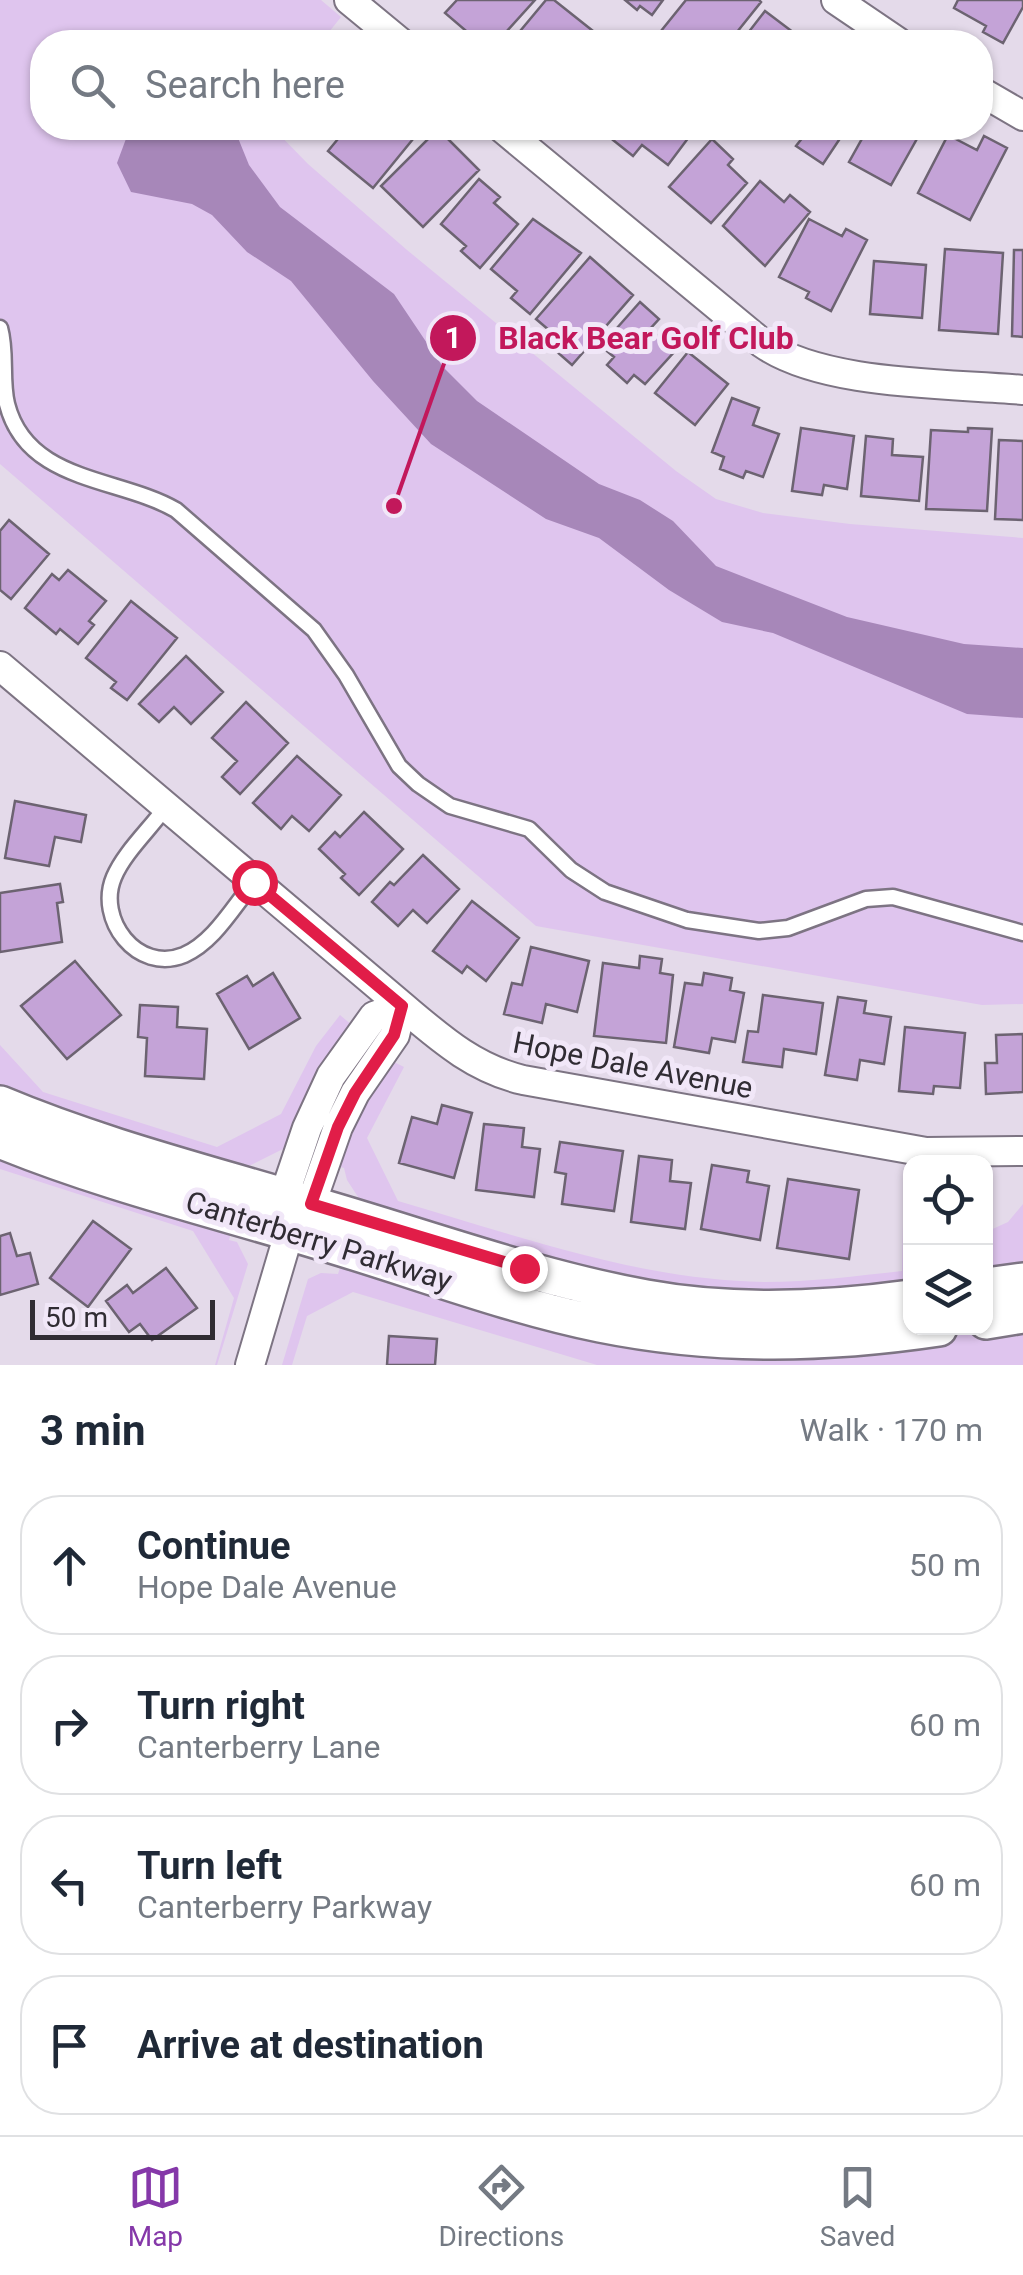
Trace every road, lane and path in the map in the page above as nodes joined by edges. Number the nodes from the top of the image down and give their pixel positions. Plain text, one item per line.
1 (350, 0) edge
2 (836, 0) edge
3 (386, 30) edge
4 (880, 30) edge
5 (993, 99) edge
6 (1023, 116) edge
7 (517, 140) edge
8 (0, 328) edge
9 (1023, 390) edge
10 (0, 666) edge
11 (165, 808) junction
12 (254, 882) junction
13 (1023, 933) edge
14 (402, 1006) junction
15 (0, 1104) edge
16 (0, 1140) edge
17 (1023, 1150) edge
18 (957, 1155) edge
19 (990, 1155) edge
20 (298, 1200) junction
21 (290, 1233) junction
22 (1023, 1281) edge
23 (993, 1285) edge
24 (903, 1299) edge
25 (1023, 1315) edge
26 (993, 1319) edge
27 (903, 1333) edge
28 (250, 1365) edge

1 - 3 street
2 - 4 street
5 - 6 street
7 - 9 street
8 - 13 lane
10 - 11 street, Hope Dale Avenue
11 - 12 street, Hope Dale Avenue
11 - 12 lane
12 - 14 street, Hope Dale Avenue
14 - 18 street, Hope Dale Avenue
14 - 20 street
15 - 20 street, Canterberry Parkway
16 - 21 street, Canterberry Parkway
17 - 19 street, Hope Dale Avenue
20 - 21 street
20 - 24 street, Canterberry Parkway
21 - 27 street, Canterberry Parkway
21 - 28 street
22 - 23 street
25 - 26 street

